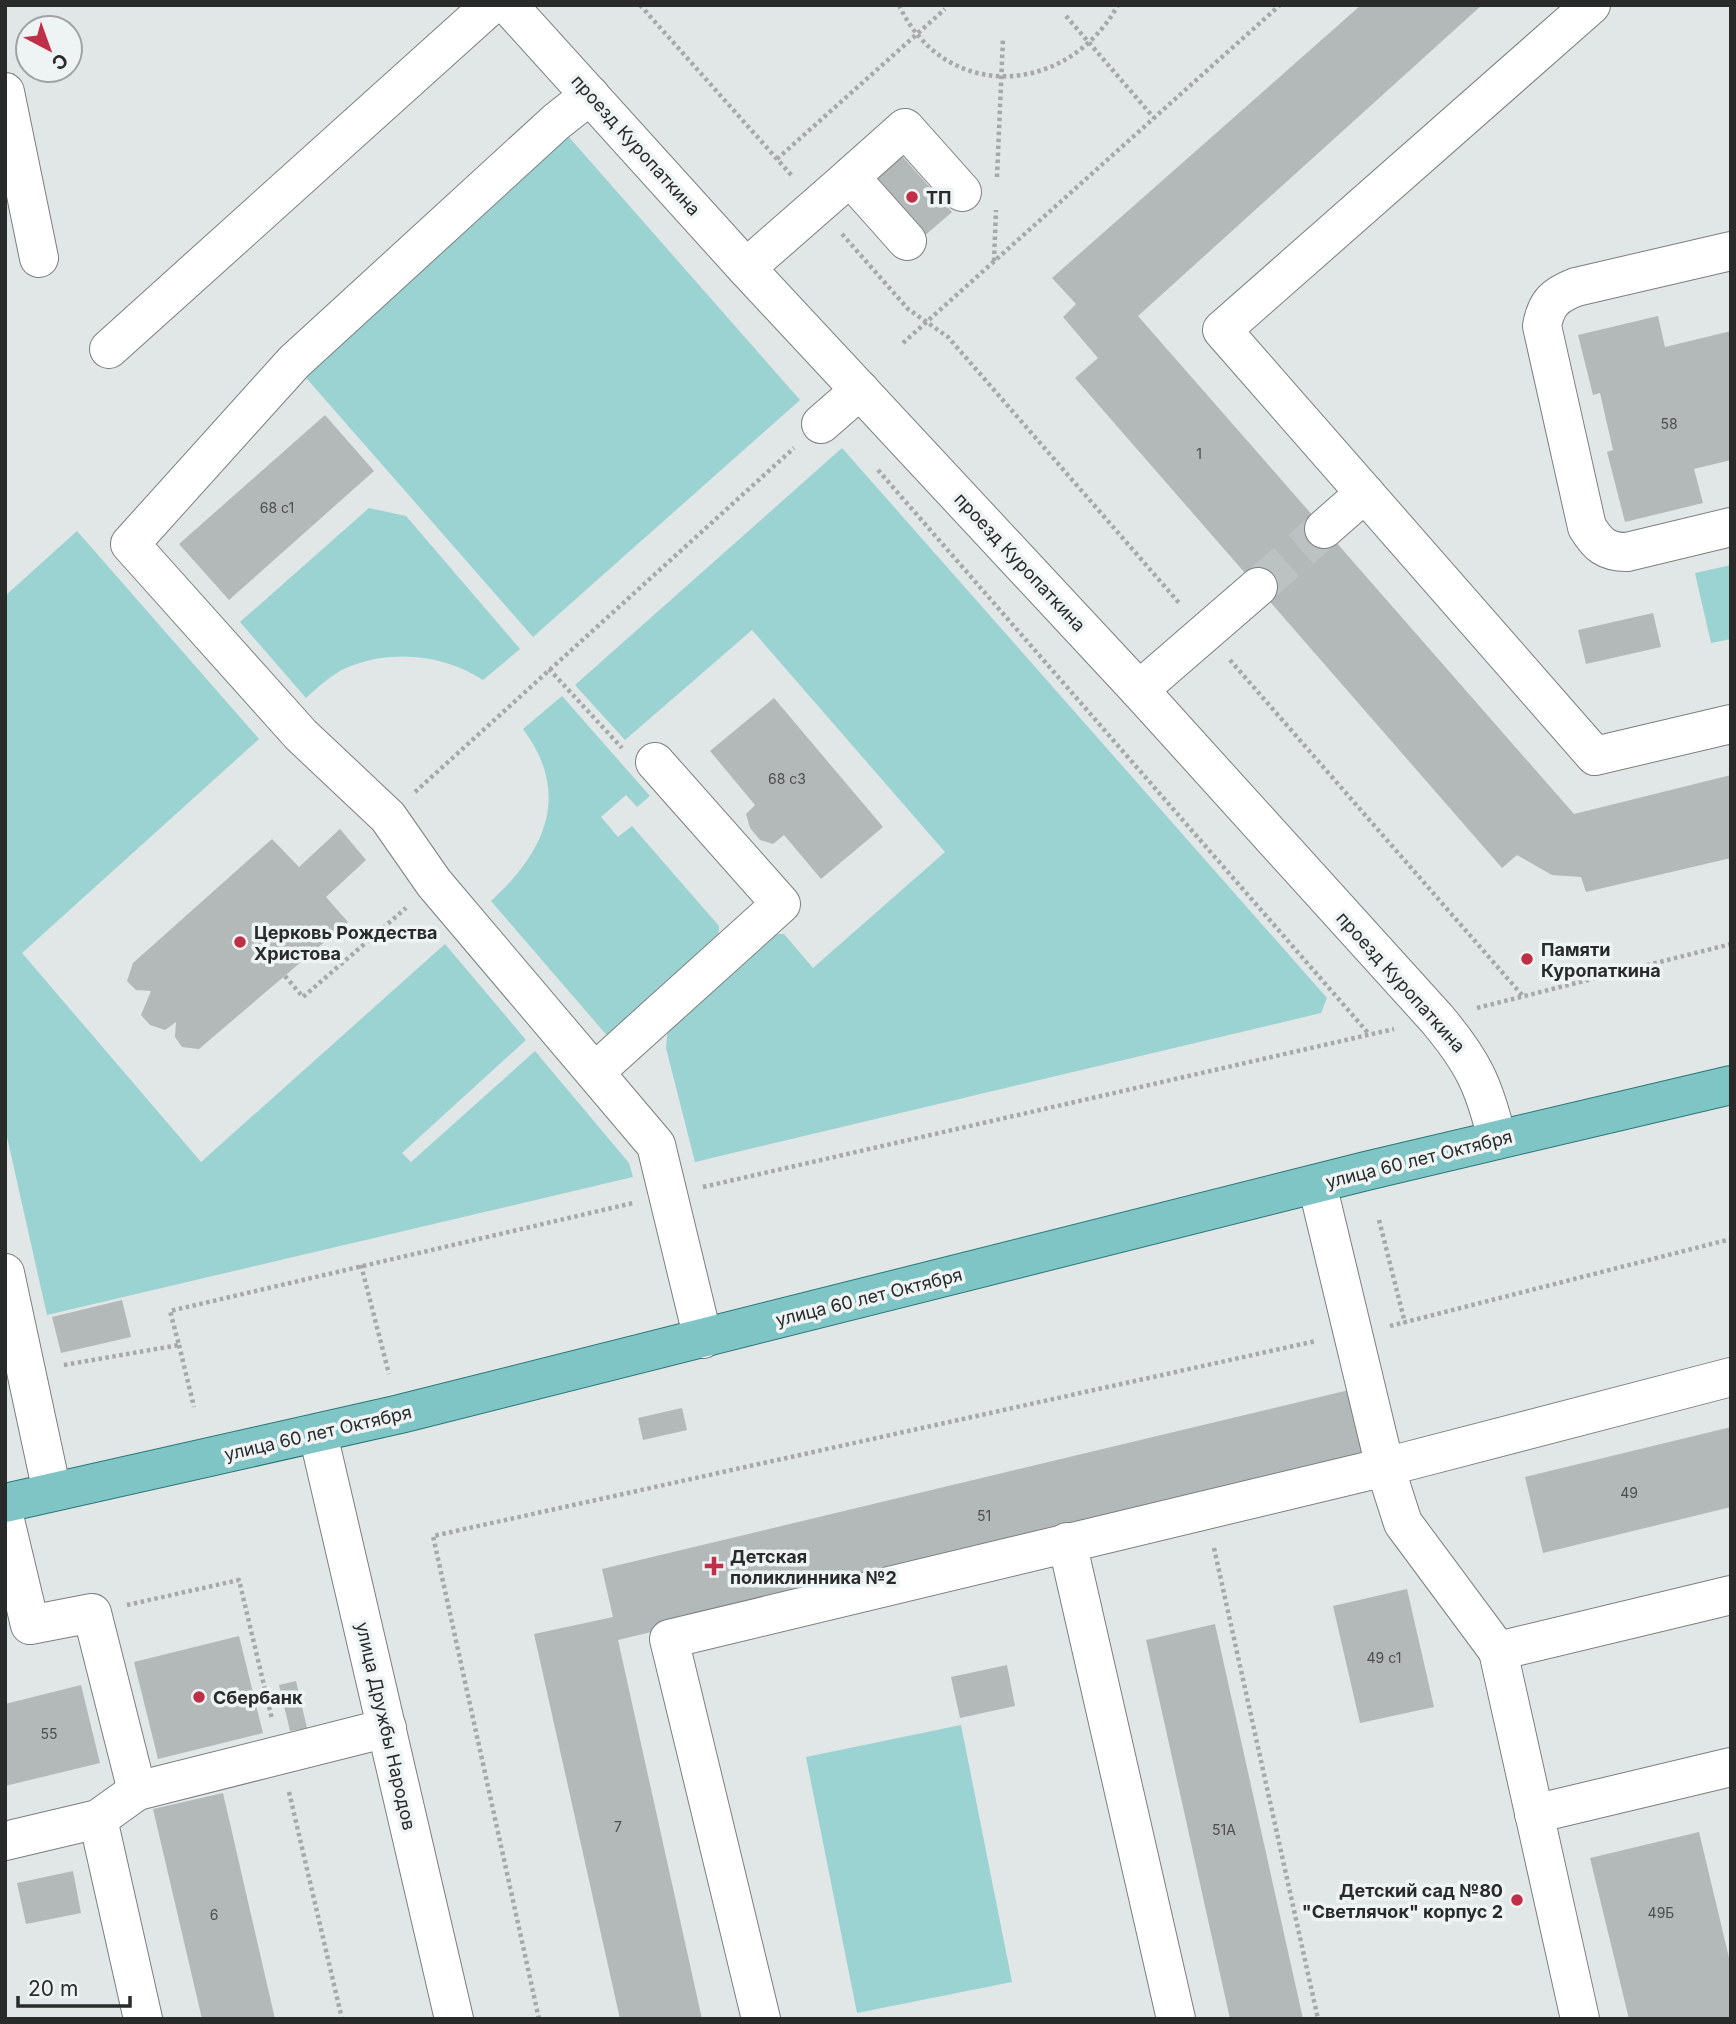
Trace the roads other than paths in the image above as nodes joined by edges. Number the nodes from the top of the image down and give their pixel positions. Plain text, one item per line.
1 (491, 5) edge
2 (508, 5) edge
3 (1591, 5) edge
4 (5, 92) edge
5 (590, 95) junction
6 (850, 177) junction
7 (985, 190) road end
8 (907, 241) dead end
9 (1731, 251) edge
10 (39, 258) dead end
11 (746, 268) junction
12 (109, 349) dead end
13 (860, 390) junction
14 (821, 424) road end
15 (1365, 493) junction
16 (1731, 527) edge
17 (1324, 529) tunnel mouth
18 (1258, 587) tunnel mouth
19 (1139, 690) junction
20 (1731, 724) edge
21 (655, 762) road end
22 (596, 1071) junction
23 (1731, 1085) edge
24 (1497, 1139) junction
25 (1317, 1184) junction
26 (5, 1273) edge
27 (703, 1339) junction
28 (1731, 1377) edge
29 (318, 1434) junction
30 (1385, 1467) junction
31 (52, 1492) junction
32 (5, 1503) edge
33 (5, 1520) edge
34 (1067, 1542) junction
35 (1731, 1595) edge
36 (1498, 1651) junction
37 (387, 1728) junction
38 (1731, 1767) edge
39 (137, 1791) junction
40 (1534, 1814) junction
41 (98, 1819) junction
42 (5, 1841) edge
43 (143, 2019) edge
44 (454, 2019) edge
45 (761, 2019) edge
46 (1176, 2019) edge
47 (1580, 2019) edge

1 - 12 street
2 - 5 street, проезд Куропаткина
3 - 15 street
4 - 10 street
5 - 11 street, проезд Куропаткина
5 - 22 street
6 - 7 street
6 - 8 street
6 - 11 street
9 - 16 street
11 - 13 street, проезд Куропаткина
13 - 14 street
13 - 19 street, проезд Куропаткина
15 - 17 street
15 - 20 street
18 - 19 street
19 - 24 street, проезд Куропаткина
21 - 22 street
22 - 27 street
23 - 24 main road, улица 60 лет Октября
24 - 25 main road, улица 60 лет Октября
25 - 27 main road, улица 60 лет Октября
25 - 30 street
26 - 31 street
27 - 29 main road, улица 60 лет Октября
28 - 30 street
29 - 31 main road, улица 60 лет Октября
29 - 37 street, улица Дружбы Народов
30 - 34 street
30 - 36 street
31 - 32 main road, улица 60 лет Октября
33 - 39 street
34 - 45 street
34 - 46 street
35 - 36 street
36 - 40 street
37 - 39 street
37 - 44 street, улица Дружбы Народов
38 - 40 street
39 - 41 street
40 - 47 street
41 - 42 street
41 - 43 street

